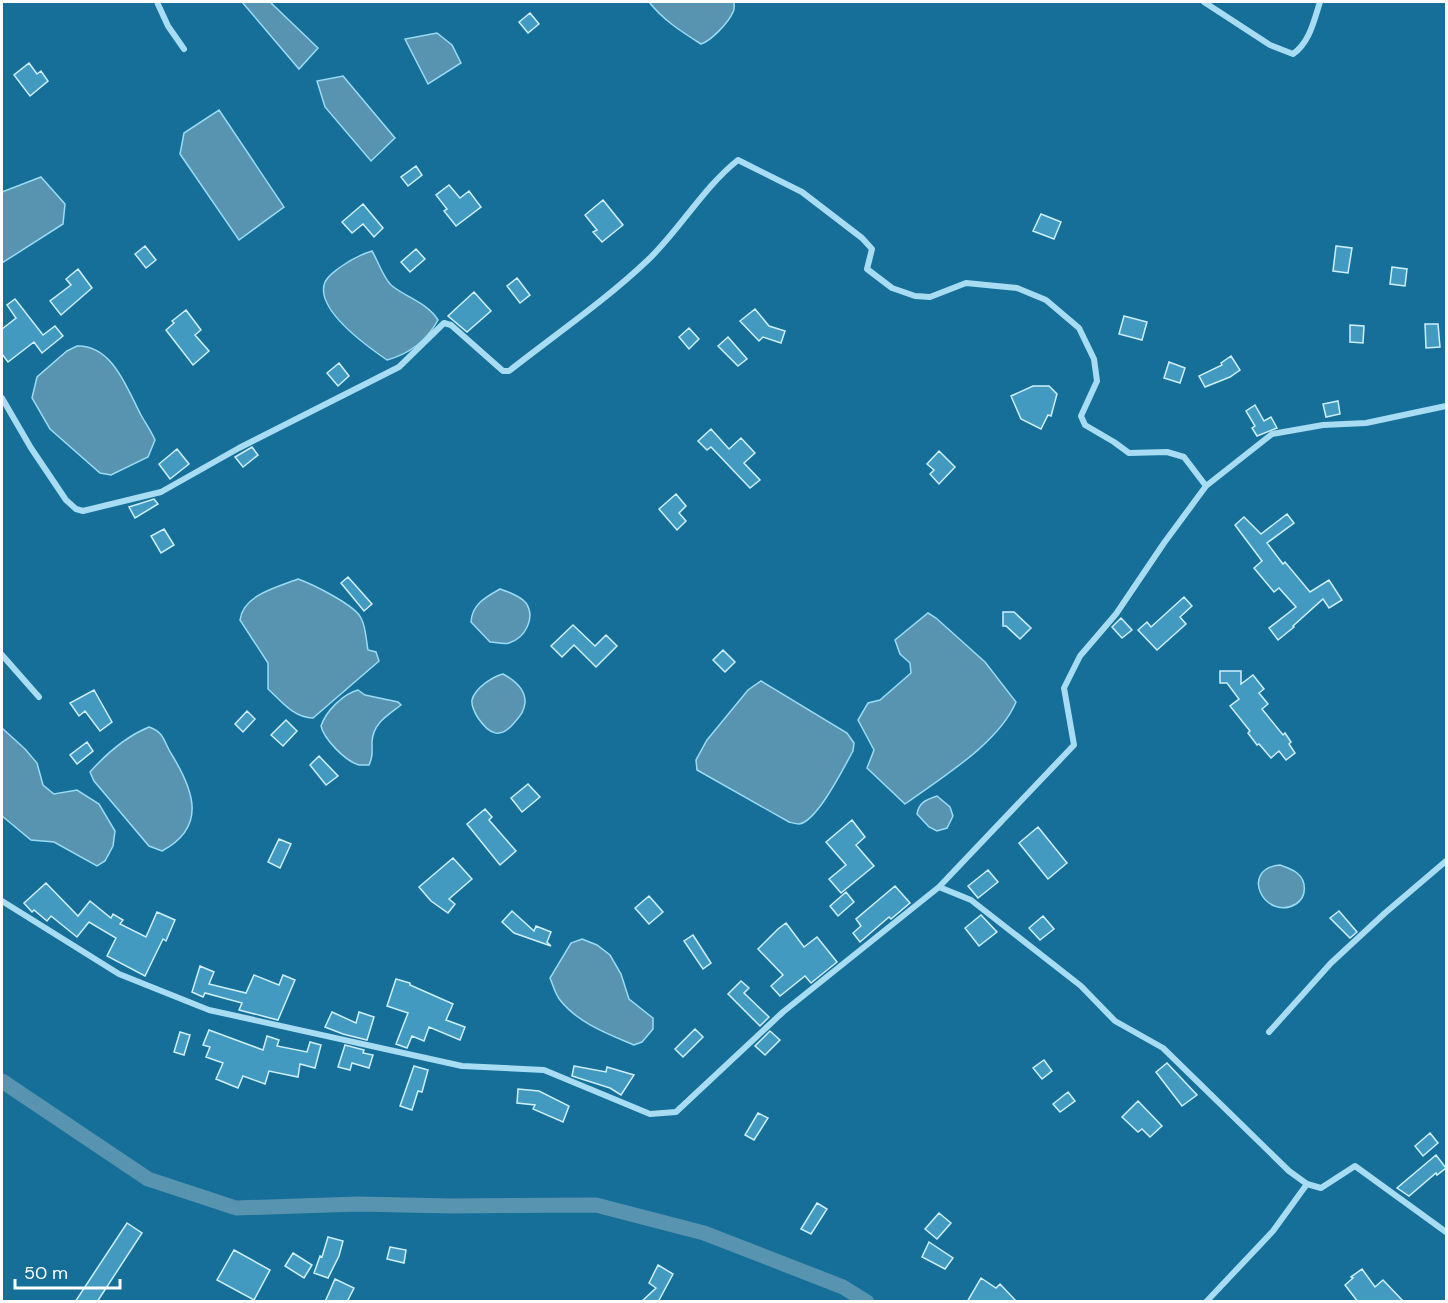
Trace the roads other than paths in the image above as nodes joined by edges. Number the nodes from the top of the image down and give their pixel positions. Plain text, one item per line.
1 (157, 2) edge
2 (1204, 2) edge
3 (1320, 2) edge
4 (184, 49) dead end
5 (2, 398) edge
6 (1446, 406) edge
7 (1206, 486) junction
8 (2, 655) edge
9 (39, 698) dead end
10 (1446, 861) edge
11 (939, 887) junction
12 (2, 901) edge
13 (1269, 1032) dead end
14 (1307, 1184) junction
15 (1446, 1232) edge
16 (1206, 1302) edge

1 - 4 street
2 - 3 street
5 - 7 street
6 - 7 street
7 - 11 street
8 - 9 street
10 - 13 street
11 - 12 street
11 - 14 street
14 - 15 street
14 - 16 street

